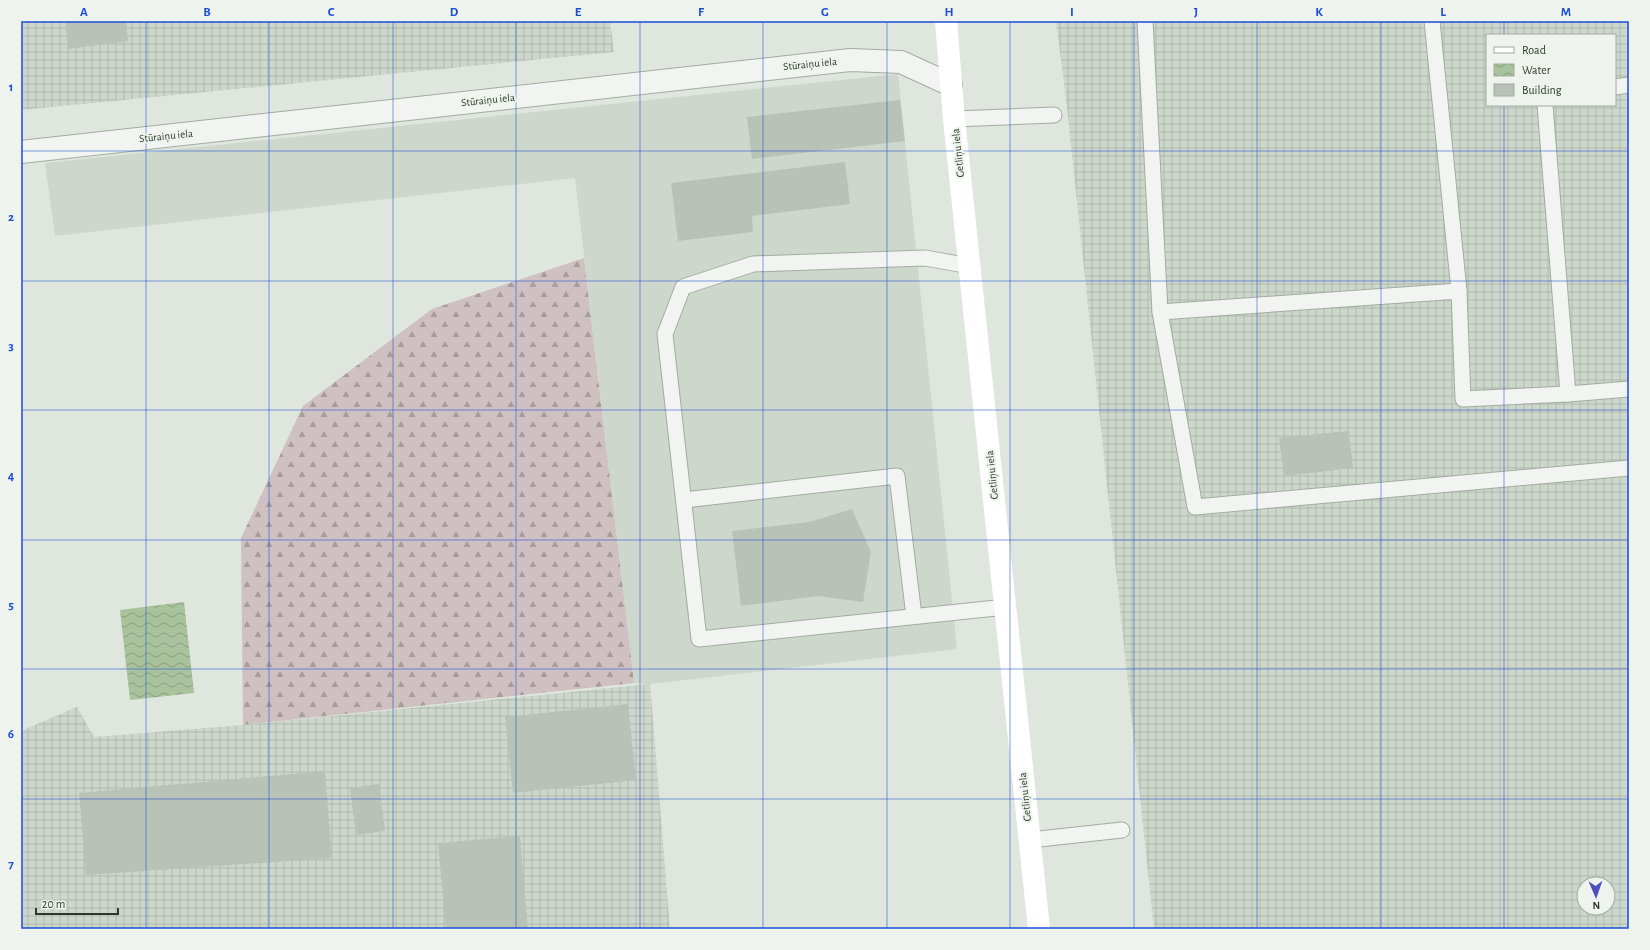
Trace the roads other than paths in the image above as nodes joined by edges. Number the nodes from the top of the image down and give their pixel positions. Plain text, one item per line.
1 (946, 21) edge
2 (1145, 21) edge
3 (1432, 21) edge
4 (951, 85) junction
5 (1629, 85) edge
6 (1616, 87) edge
7 (1545, 106) edge
8 (1054, 115) dead end
9 (954, 119) junction
10 (21, 152) edge
11 (970, 266) junction
12 (1459, 291) junction
13 (1160, 312) junction
14 (1629, 389) edge
15 (1568, 394) junction
16 (1629, 468) edge
17 (684, 500) junction
18 (1006, 607) junction
19 (914, 616) junction
20 (1122, 830) dead end
21 (1030, 840) junction
22 (1039, 929) edge

1 - 4 street, Getliņu iela
2 - 13 lane
3 - 12 lane
4 - 9 street, Getliņu iela
4 - 10 street, Stūraiņu iela
5 - 6 lane
7 - 15 lane
8 - 9 lane
9 - 11 street, Getliņu iela
11 - 17 lane
11 - 18 street, Getliņu iela
12 - 13 lane
12 - 15 lane
13 - 16 lane
14 - 15 lane
17 - 19 lane
17 - 19 lane
18 - 19 lane
18 - 21 street, Getliņu iela
20 - 21 lane
21 - 22 street, Getliņu iela

